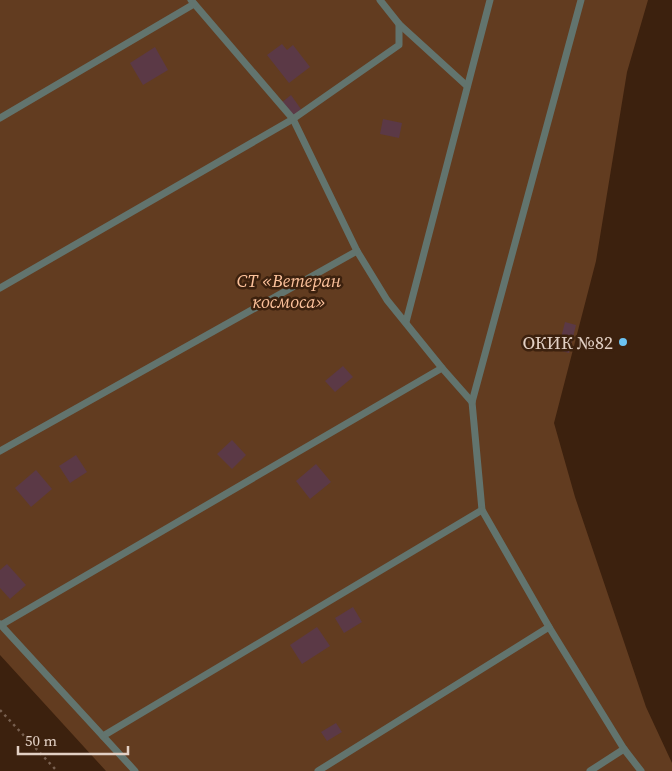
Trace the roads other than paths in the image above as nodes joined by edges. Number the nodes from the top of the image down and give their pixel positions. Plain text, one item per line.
1 (380, 0) edge
2 (490, 0) edge
3 (581, 0) edge
4 (192, 2) edge
5 (399, 24) junction
6 (467, 86) junction
7 (0, 118) edge
8 (294, 119) junction
9 (357, 251) junction
10 (0, 288) edge
11 (406, 322) junction
12 (442, 368) junction
13 (472, 402) junction
14 (0, 451) edge
15 (482, 510) junction
16 (1, 625) edge
17 (549, 627) junction
18 (103, 736) junction
19 (624, 749) junction
20 (135, 771) edge
21 (318, 771) edge
22 (590, 771) edge
23 (641, 771) edge

1 - 5 lane
2 - 6 lane
3 - 13 lane
4 - 7 lane
4 - 8 lane
5 - 6 lane
5 - 8 lane
6 - 11 lane
8 - 9 lane
8 - 10 lane
9 - 11 lane
9 - 14 lane
11 - 12 lane
12 - 13 lane
12 - 16 lane
13 - 15 lane
15 - 17 lane
15 - 18 lane
16 - 18 lane
17 - 19 lane
17 - 21 lane
18 - 20 lane
19 - 22 lane
19 - 23 lane

